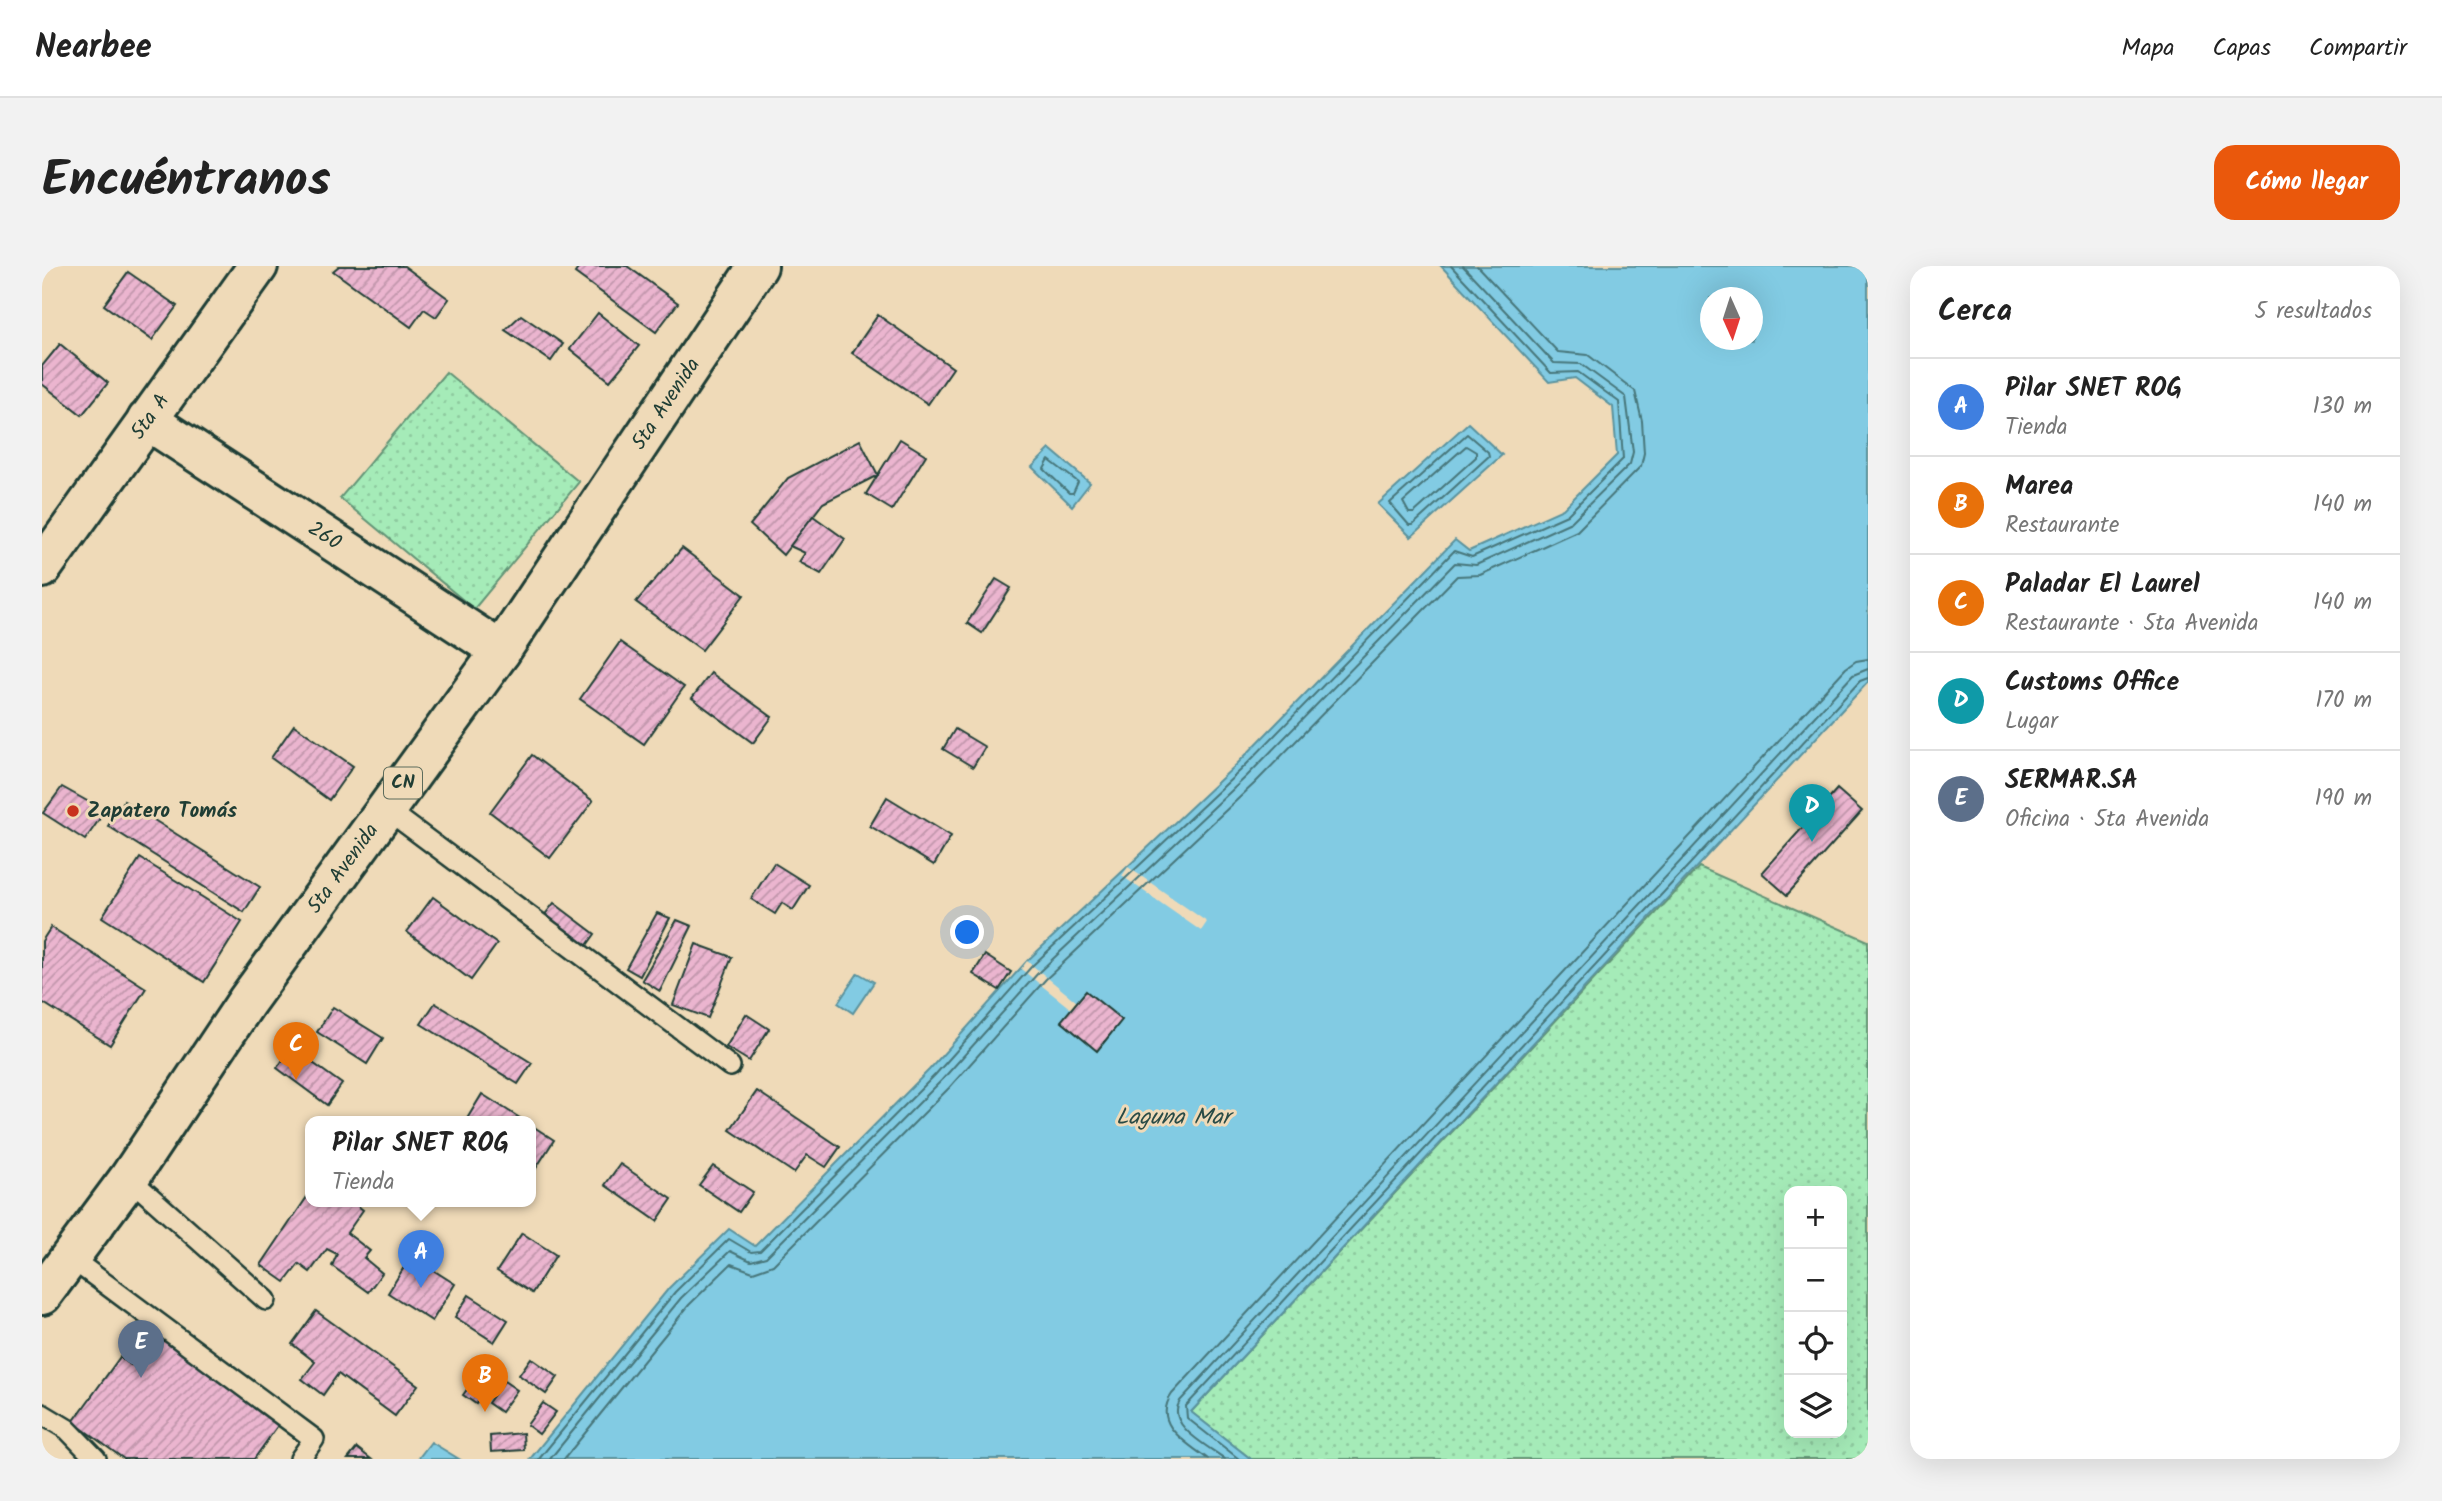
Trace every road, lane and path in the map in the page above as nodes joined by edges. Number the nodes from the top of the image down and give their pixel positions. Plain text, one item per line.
1 (258, 266) edge
2 (758, 266) edge
3 (147, 420) junction
4 (42, 568) edge
5 (501, 651) junction
6 (385, 808) junction
7 (730, 1066) dead end
8 (129, 1178) junction
9 (72, 1259) junction
10 (44, 1290) edge
11 (265, 1300) dead end
12 (42, 1414) edge
13 (96, 1459) edge
14 (300, 1459) edge

1 - 3 main road, 5ta A
2 - 5 main road, 5ta Avenida / CN
3 - 4 main road, 5ta A
3 - 5 main road, 260
5 - 6 main road, 5ta Avenida / CN
6 - 7 lane
6 - 8 main road, 5ta Avenida / CN
8 - 9 main road, 5ta Avenida / CN
8 - 11 lane
9 - 10 main road, 5ta Avenida / CN
9 - 14 lane
12 - 13 lane

